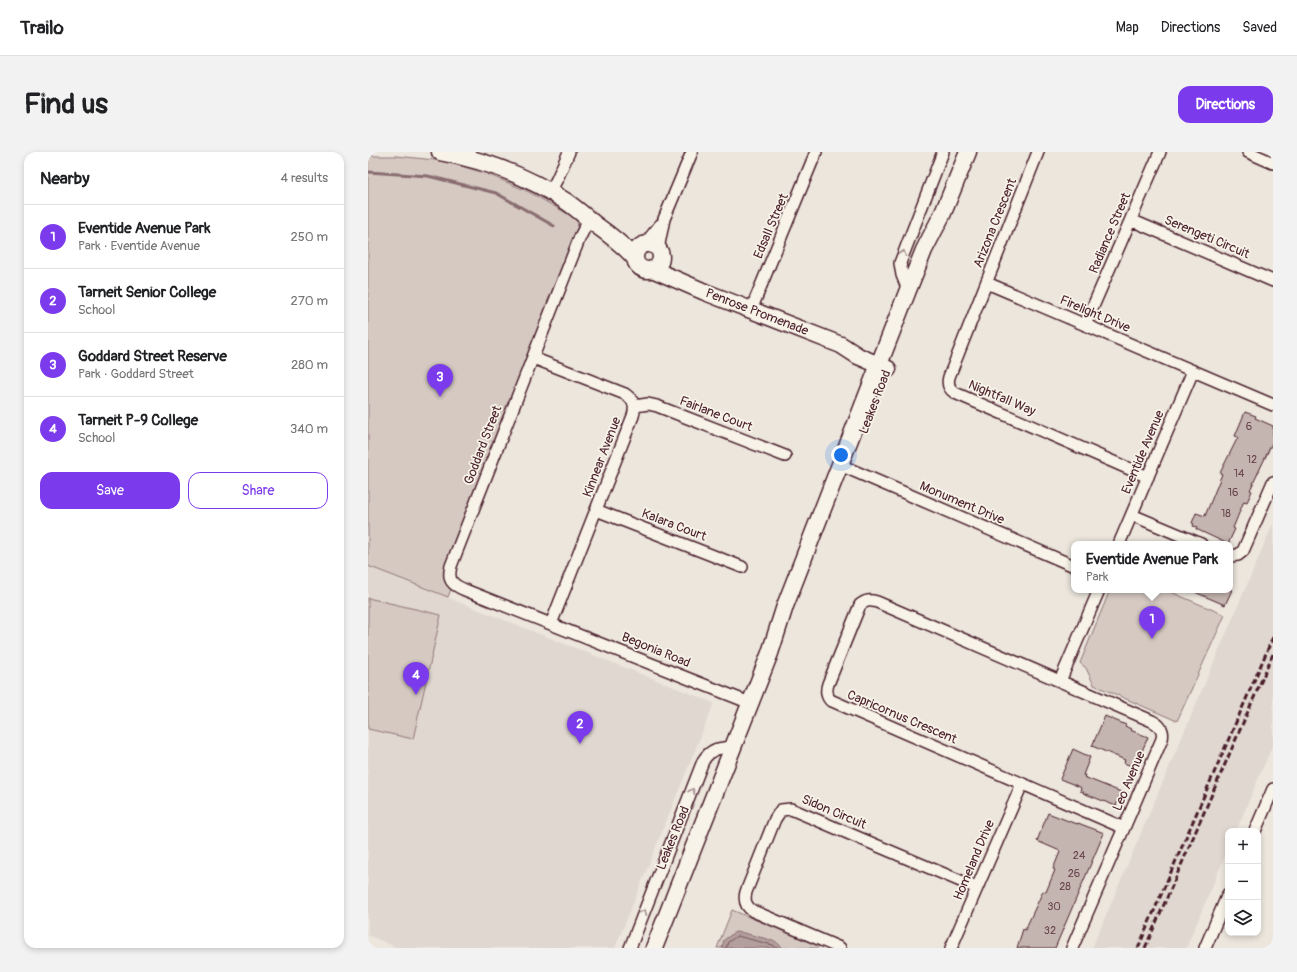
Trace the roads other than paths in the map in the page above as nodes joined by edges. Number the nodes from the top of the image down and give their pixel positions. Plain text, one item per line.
1 (440, 152) edge
2 (569, 152) edge
3 (692, 152) edge
4 (816, 152) edge
5 (943, 152) edge
6 (968, 152) edge
7 (1038, 152) edge
8 (1160, 152) edge
9 (1248, 152) edge
10 (1273, 163) edge
11 (550, 192) junction
12 (943, 213) junction
13 (1131, 220) junction
14 (591, 221) junction
15 (649, 254) junction
16 (1273, 281) edge
17 (987, 283) junction
18 (908, 290) junction
19 (751, 310) junction
20 (1085, 325) junction
21 (533, 358) junction
22 (885, 361) junction
23 (1193, 371) junction
24 (1273, 405) edge
25 (635, 406) junction
26 (785, 456) dead end
27 (844, 468) junction
28 (1148, 477) junction
29 (1273, 482) edge
30 (596, 510) junction
31 (1132, 515) junction
32 (1120, 541) edge
33 (1193, 541) edge
34 (1233, 556) edge
35 (1071, 565) edge
36 (742, 567) dead end
37 (1098, 593) edge
38 (551, 624) junction
39 (1060, 681) junction
40 (750, 703) junction
41 (733, 747) junction
42 (1022, 784) junction
43 (1273, 789) edge
44 (1124, 828) junction
45 (1256, 828) edge
46 (977, 888) junction
47 (1225, 900) edge
48 (630, 948) edge
49 (654, 948) edge
50 (838, 948) edge
51 (951, 948) edge
52 (1072, 948) edge
53 (1205, 948) edge

1 - 11 main road
2 - 11 street
3 - 15 street
4 - 19 street, Edsall Street
18 -> 5 street
6 - 12 main road, Leakes Road
7 - 17 street, Arizona Crescent
8 - 13 street, Radiance Street
9 - 10 street
11 - 14 main road
12 - 18 main road, Leakes Road
12 - 22 main road, Leakes Road
13 - 16 street, Serengeti Circuit
13 - 20 street, Radiance Street
14 - 15 main road
14 - 21 street, Goddard Street
15 - 19 main road, Penrose Promenade
17 - 20 street, Firelight Drive
17 - 28 street, Nightfall Way
18 - 22 main road, Leakes Road
19 - 22 main road, Penrose Promenade
20 - 23 street, Firelight Drive
21 - 25 street, Kinnear Avenue
21 - 38 street, Goddard Street
22 - 27 main road, Leakes Road
23 - 24 street, Firelight Drive
23 - 28 street, Eventide Avenue
25 - 26 street, Fairlane Court
25 - 30 street, Kinnear Avenue
27 - 35 street, Monument Drive
27 - 40 main road, Leakes Road
28 - 31 street, Eventide Avenue
29 - 34 street
30 - 36 street, Kalara Court
30 - 38 street, Kinnear Avenue
31 - 32 street, Eventide Avenue
31 - 33 street
37 - 39 street
38 - 40 street, Begonia Road
39 - 42 street, Capricornus Crescent
39 - 44 street, Leo Avenue
40 - 41 main road, Leakes Road
48 -> 41 street, Leakes Road
41 - 49 main road, Leakes Road
42 - 44 street, Capricornus Crescent
42 - 46 street, Homeland Drive
43 - 45 street
44 - 52 street, Leo Avenue
46 - 50 street, Sidon Circuit
46 - 51 street, Homeland Drive
47 - 53 street

